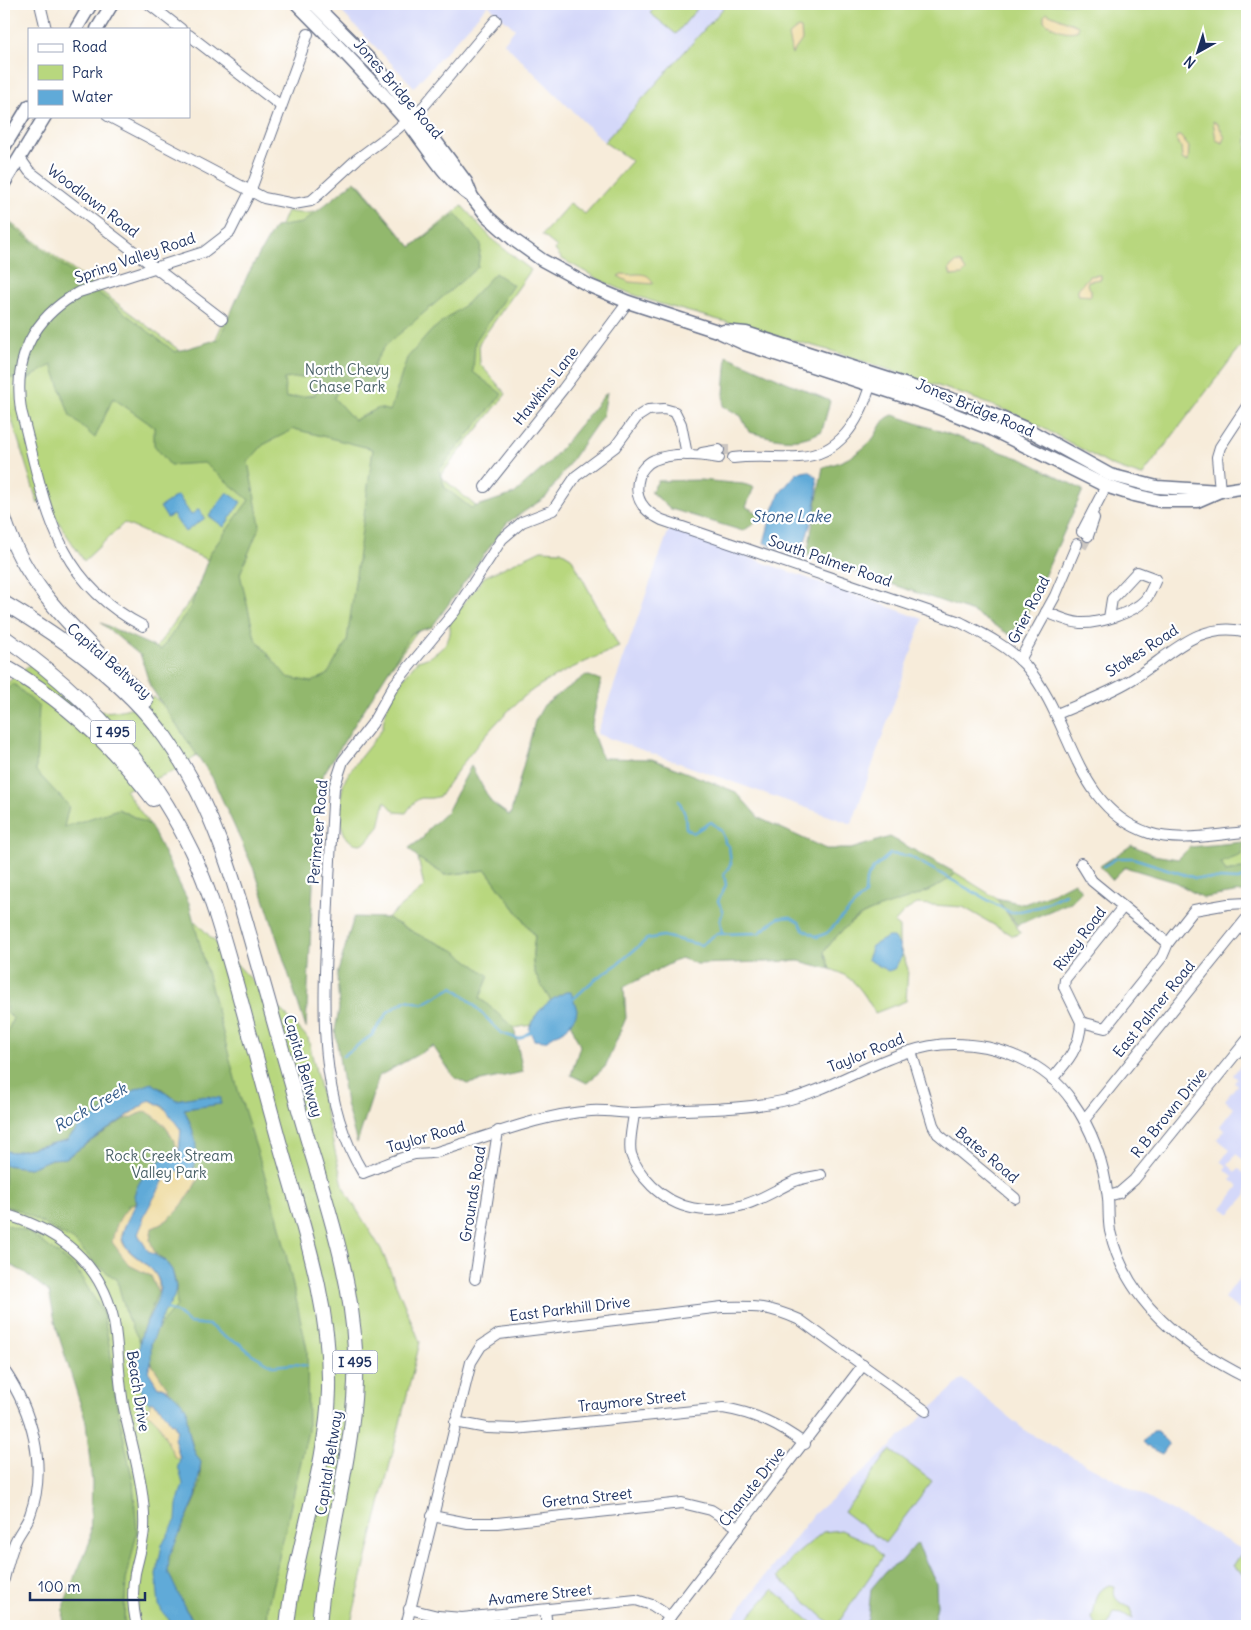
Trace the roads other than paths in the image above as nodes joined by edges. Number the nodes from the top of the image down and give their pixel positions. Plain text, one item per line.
1 (40, 4) edge
2 (91, 4) edge
3 (112, 4) edge
4 (149, 4) edge
5 (297, 4) edge
6 (314, 4) edge
7 (496, 20) dead end
8 (46, 28) edge
9 (77, 28) edge
10 (98, 28) edge
11 (180, 28) edge
12 (308, 34) dead end
13 (190, 36) edge
14 (281, 106) junction
15 (28, 108) edge
16 (411, 117) junction
17 (44, 118) edge
18 (112, 118) edge
19 (4, 147) edge
20 (20, 158) junction
21 (4, 183) edge
22 (250, 192) junction
23 (156, 267) junction
24 (628, 302) junction
25 (222, 319) dead end
26 (872, 380) junction
27 (1247, 406) edge
28 (719, 454) tunnel mouth
29 (733, 454) tunnel mouth
30 (687, 455) junction
31 (1108, 480) junction
32 (485, 487) dead end
33 (1247, 487) edge
34 (1220, 491) junction
35 (4, 518) edge
36 (1085, 534) tunnel mouth
37 (1079, 546) tunnel mouth
38 (4, 603) edge
39 (1046, 612) junction
40 (1109, 618) junction
41 (143, 626) dead end
42 (1247, 632) edge
43 (4, 637) edge
44 (1020, 660) junction
45 (4, 666) edge
46 (1057, 714) junction
47 (165, 737) junction
48 (1242, 833) edge
49 (192, 853) junction
50 (1081, 863) dead end
51 (1247, 903) edge
52 (1123, 907) junction
53 (1247, 918) edge
54 (1168, 943) junction
55 (1080, 1022) junction
56 (1247, 1040) edge
57 (911, 1051) junction
58 (1052, 1079) junction
59 (634, 1113) junction
60 (1084, 1120) junction
61 (498, 1131) junction
62 (364, 1173) joint
63 (821, 1175) dead end
64 (1108, 1196) junction
65 (1015, 1198) dead end
66 (4, 1214) edge
67 (476, 1279) dead end
68 (863, 1365) junction
69 (4, 1370) edge
70 (1247, 1378) edge
71 (926, 1411) dead end
72 (456, 1422) junction
73 (804, 1444) junction
74 (432, 1516) junction
75 (739, 1528) junction
76 (4, 1579) edge
77 (409, 1609) junction
78 (545, 1610) junction
79 (670, 1617) junction
80 (137, 1626) edge
81 (287, 1626) edge
82 (319, 1626) edge
83 (406, 1626) edge
84 (547, 1626) edge
85 (664, 1626) edge

1 - 8 street
2 - 9 main road
3 - 10 main road
4 - 11 street
5 - 16 main road, Jones Bridge Road
6 - 16 main road, Jones Bridge Road
7 - 16 street
12 - 14 street, Spring Valley Road
13 - 14 street
14 - 22 street, Spring Valley Road
15 - 19 main road
16 - 22 street
16 - 24 main road, Jones Bridge Road
17 - 20 main road
18 - 22 street
20 - 21 main road
20 - 23 street, Woodlawn Road
22 - 23 street, Spring Valley Road
23 - 25 street, Woodlawn Road
23 - 41 street, Spring Valley Road
24 - 26 main road, Jones Bridge Road
24 - 32 street, Hawkins Lane
26 - 29 street
26 - 31 main road, Jones Bridge Road
27 - 34 street
28 - 30 street
30 - 44 street, South Palmer Road
30 - 62 street, Perimeter Road
31 - 34 main road, Jones Bridge Road
31 - 36 street
33 - 34 main road, Jones Bridge Road
35 - 47 highway
37 - 39 street, Grier Road
38 - 47 highway, Capital Beltway / I 495
39 - 40 street
39 - 44 street, Grier Road
40 - 40 street
42 - 46 street, Stokes Road
43 - 49 highway, Capital Beltway / I 495
44 - 46 street, South Palmer Road
45 - 49 highway
46 - 48 street, South Palmer Road
47 - 82 highway, Capital Beltway / I 495
49 - 81 highway, Capital Beltway / I 495
50 - 52 street, Rixey Road
51 - 54 street
52 - 54 street, Rixey Road
52 - 55 street, Rixey Road
53 - 60 street, East Palmer Road
54 - 55 street
55 - 58 street
56 - 64 street, R B Brown Drive
57 - 58 street, Taylor Road
57 - 59 street, Taylor Road
57 - 65 street, Bates Road
58 - 60 street, Taylor Road
59 - 61 street, Grounds Road
59 - 63 street
60 - 64 street, Taylor Road
61 - 62 street, Taylor Road
61 - 67 street, Grounds Road
64 - 70 street, Taylor Road
66 - 80 street, Beach Drive
68 - 71 street, East Parkhill Drive
68 - 72 street, East Parkhill Drive
68 - 73 street, Chanute Drive
69 - 76 street
72 - 73 street, Traymore Street
72 - 74 street, East Parkhill Drive
73 - 75 street, Chanute Drive
74 - 75 street, Gretna Street
74 - 77 street, East Parkhill Drive
75 - 79 street, Chanute Drive
77 - 78 street, Avamere Street
77 - 83 street, East Parkhill Drive
78 - 79 street, Avamere Street
78 - 84 street
79 - 85 street, Chanute Drive

